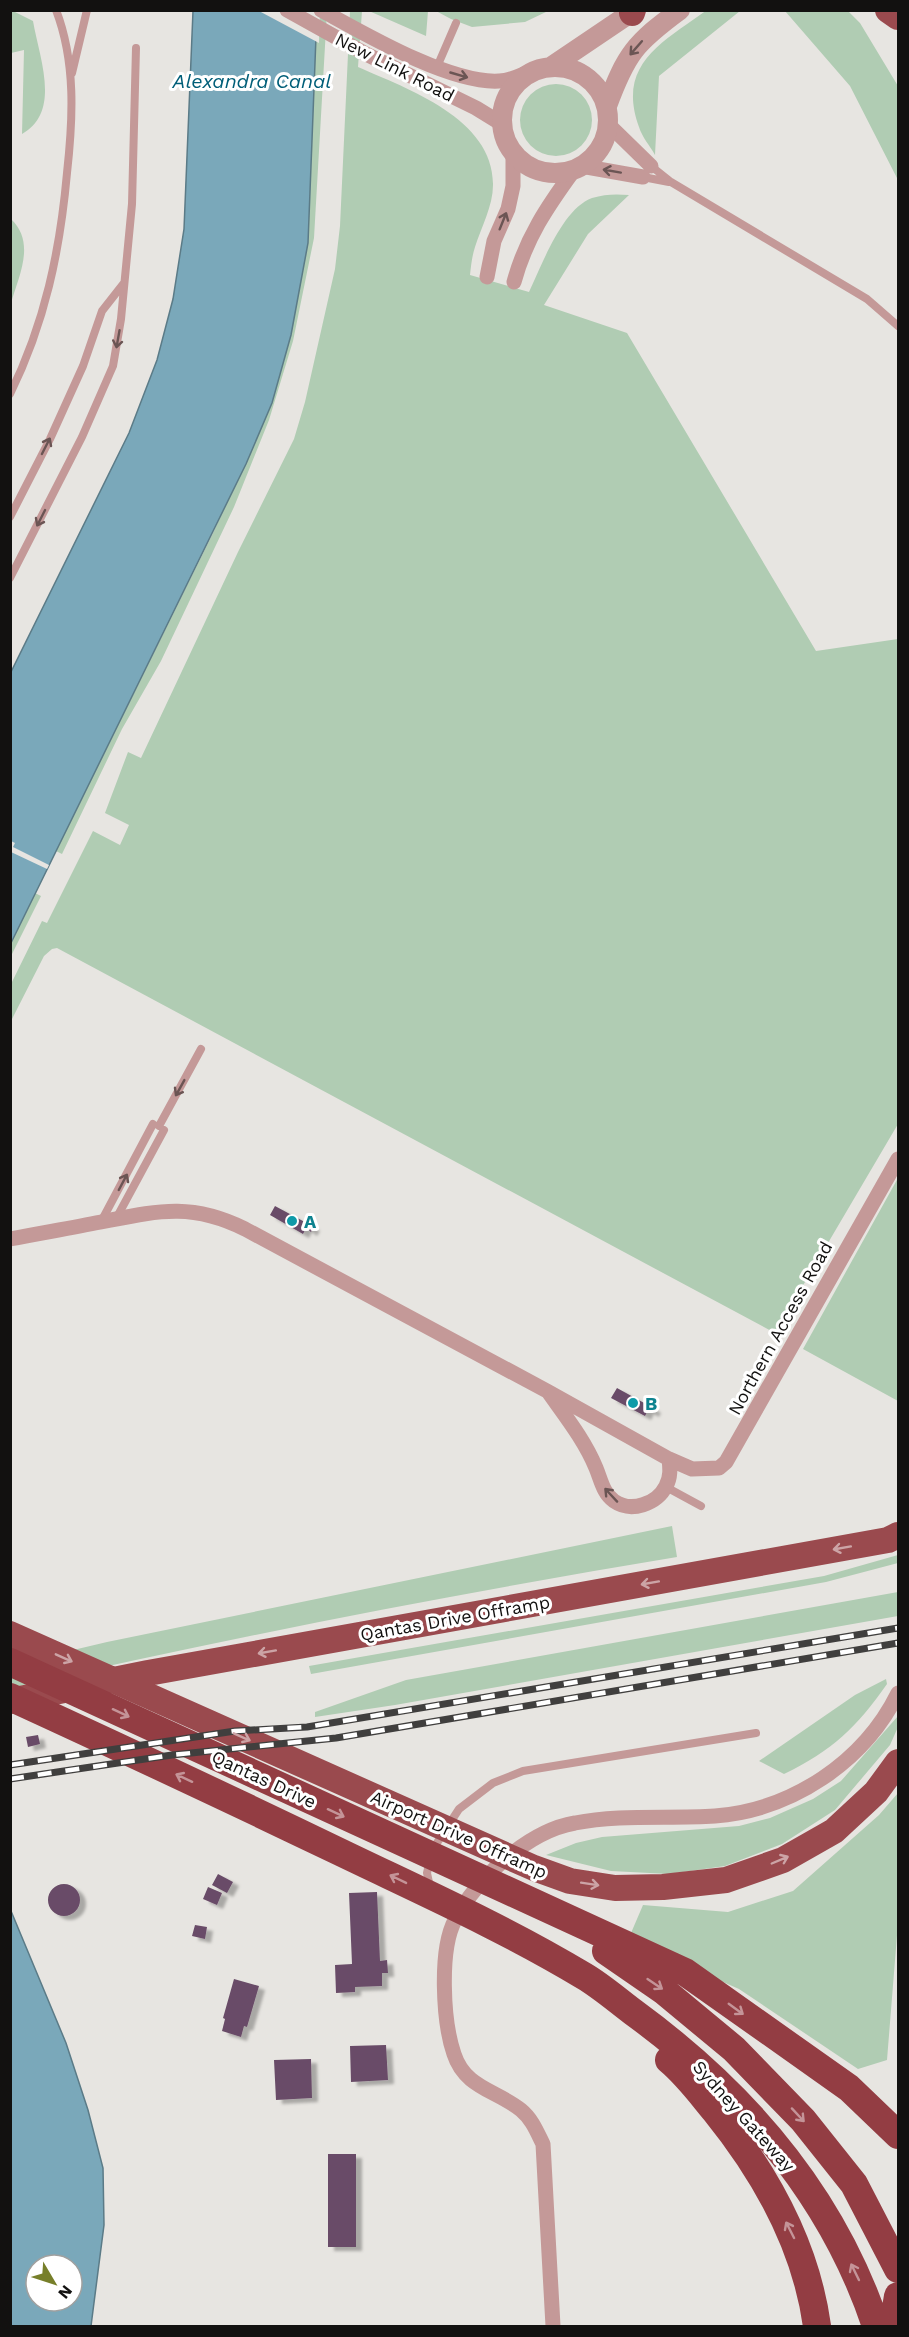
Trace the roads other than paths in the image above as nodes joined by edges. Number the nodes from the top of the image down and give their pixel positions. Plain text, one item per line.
1 (56, 10) edge
2 (87, 10) edge
3 (287, 10) edge
4 (321, 10) edge
5 (680, 10) edge
6 (888, 10) edge
7 (633, 11) edge
8 (898, 14) edge
9 (456, 23) dead end
10 (136, 48) dead end
11 (437, 67) junction
12 (543, 68) junction
13 (71, 79) junction
14 (608, 115) junction
15 (502, 124) junction
16 (513, 152) junction
17 (578, 168) junction
18 (647, 172) junction
19 (671, 182) junction
20 (487, 277) dead end
21 (125, 281) junction
22 (514, 282) dead end
23 (898, 326) edge
24 (10, 393) edge
25 (10, 517) edge
26 (10, 578) edge
27 (201, 1049) dead end
28 (159, 1127) junction
29 (898, 1159) edge
30 (109, 1220) junction
31 (10, 1239) edge
32 (547, 1390) junction
33 (669, 1459) junction
34 (666, 1487) junction
35 (701, 1506) dead end
36 (898, 1535) edge
37 (10, 1634) edge
38 (10, 1662) edge
39 (898, 1693) edge
40 (10, 1699) edge
41 (756, 1733) dead end
42 (898, 1762) edge
43 (517, 1896) junction
44 (447, 1916) junction
45 (488, 1923) junction
46 (898, 2134) edge
47 (898, 2269) edge
48 (898, 2296) edge
49 (553, 2326) edge
50 (818, 2326) edge
51 (876, 2326) edge
52 (893, 2326) edge

1 - 13 lane
2 - 13 lane
3 - 15 street, New Link Road
4 - 11 street, New Link Road
5 -> 14 street
6 - 8 highway
7 - 12 street, New Link Road
9 - 11 lane
10 - 21 lane
11 -> 12 street, New Link Road
12 - 14 street
12 - 15 street, New Link Road
13 - 24 lane
14 - 17 street
14 - 18 street
15 - 16 street
16 - 17 street
20 -> 16 street
18 -> 17 street
17 - 22 street
18 - 19 lane
18 - 19 lane
19 - 23 lane
25 -> 21 lane
21 -> 26 lane
27 -> 28 lane
28 - 30 lane
30 -> 28 lane
29 - 33 street, Northern Access Road
30 - 31 street, Northern Access Road
30 - 32 street, Northern Access Road
32 - 33 street, Northern Access Road
34 -> 32 street
33 - 34 street
34 - 35 lane
36 -> 40 highway, Qantas Drive Offramp
37 -> 42 highway, Airport Drive Offramp
38 -> 43 highway, Qantas Drive
39 - 44 street
45 -> 40 highway, Qantas Drive
41 - 44 lane
43 -> 46 highway
43 -> 47 highway, Sydney Gateway
44 - 49 street
50 -> 45 highway
51 -> 45 highway, Sydney Gateway
48 - 52 highway

